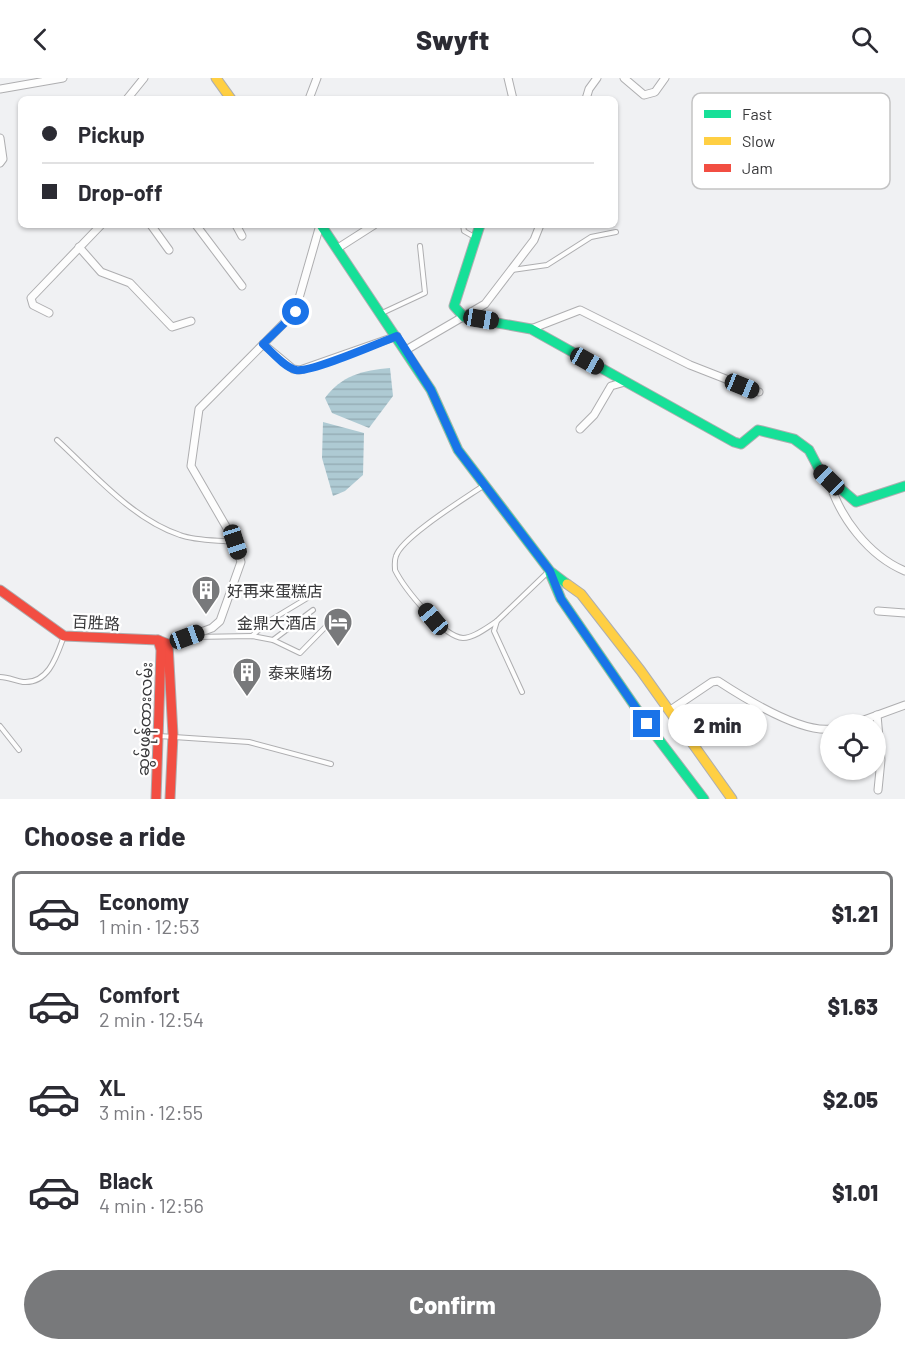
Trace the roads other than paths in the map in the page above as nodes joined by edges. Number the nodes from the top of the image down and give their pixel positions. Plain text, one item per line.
1 (63, 78) edge
2 (144, 78) edge
3 (216, 78) edge
4 (316, 78) edge
5 (508, 78) edge
6 (597, 78) edge
7 (624, 78) edge
8 (665, 78) edge
9 (0, 89) edge
10 (129, 96) edge
11 (227, 96) edge
12 (310, 96) edge
13 (512, 96) edge
14 (587, 96) edge
15 (0, 138) edge
16 (0, 163) edge
17 (98, 228) edge
18 (153, 228) edge
19 (198, 228) edge
20 (238, 228) edge
21 (319, 228) edge
22 (322, 228) edge
23 (369, 228) edge
24 (464, 228) edge
25 (479, 228) edge
26 (539, 228) edge
27 (616, 232) dead end
28 (242, 237) dead end
29 (476, 238) junction
30 (420, 246) dead end
31 (79, 247) junction
32 (338, 248) junction
33 (169, 250) dead end
34 (511, 270) junction
35 (242, 286) dead end
36 (49, 313) dead end
37 (382, 314) junction
38 (464, 317) junction
39 (190, 321) dead end
40 (531, 329) junction
41 (397, 336) junction
42 (263, 344) junction
43 (406, 351) junction
44 (625, 382) junction
45 (759, 392) dead end
46 (580, 429) dead end
47 (57, 440) dead end
48 (829, 480) junction
49 (483, 486) junction
50 (905, 486) edge
51 (235, 542) junction
52 (550, 571) junction
53 (905, 571) edge
54 (0, 590) edge
55 (309, 597) dead end
56 (313, 610) dead end
57 (341, 610) dead end
58 (878, 611) dead end
59 (905, 613) edge
60 (497, 621) junction
61 (64, 636) junction
62 (252, 636) junction
63 (187, 637) junction
64 (273, 640) junction
65 (162, 645) junction
66 (0, 677) edge
67 (522, 692) dead end
68 (905, 705) edge
69 (669, 711) junction
70 (882, 714) edge
71 (0, 726) edge
72 (820, 728) edge
73 (173, 735) junction
74 (158, 736) junction
75 (19, 750) dead end
76 (331, 764) dead end
77 (879, 780) edge
78 (878, 790) dead end
79 (156, 799) edge
80 (170, 799) edge
81 (704, 799) edge
82 (732, 799) edge

1 - 9 street
2 - 10 street
3 - 11 main road
4 - 12 street
5 - 13 street
6 - 14 street
7 - 8 street
15 - 16 street
17 - 31 street
18 - 33 street
19 - 35 street
20 - 28 street
21 - 42 street
22 - 32 main road
23 - 32 street
24 - 29 lane
25 - 29 main road
26 - 34 street
27 - 34 lane
29 - 38 main road
30 - 37 lane
31 - 36 street
31 - 39 street
32 - 37 main road
34 - 38 street
37 - 41 main road
38 - 40 main road
38 - 43 street
40 - 44 main road
40 - 45 street
41 - 42 street
41 - 43 main road
42 - 51 street
43 - 49 main road
44 - 46 street
44 - 48 main road
47 - 51 lane
48 - 50 main road
48 - 53 street
49 - 52 main road
49 - 60 lane
51 - 63 street
52 - 60 lane
52 - 69 main road
52 - 81 main road
54 - 61 main road, 百胜路
55 - 62 lane
56 - 64 lane
57 - 64 lane
58 - 59 street
60 - 67 lane
61 - 65 main road, 百胜路
61 - 66 lane
62 - 63 lane
62 - 64 lane
63 - 65 street
65 - 73 main road, ဆွမ်ဖုန်ထားလမ်း
65 - 74 main road, ဆွမ်ဖုန်ထားလမ်း
68 - 70 street
69 - 72 street
69 - 82 main road
71 - 75 lane
73 - 74 lane
73 - 76 lane
73 - 80 main road, ဆွမ်ဖုန်ထားလမ်း
74 - 79 main road, ဆွမ်ဖုန်ထားလမ်း
77 - 78 street

